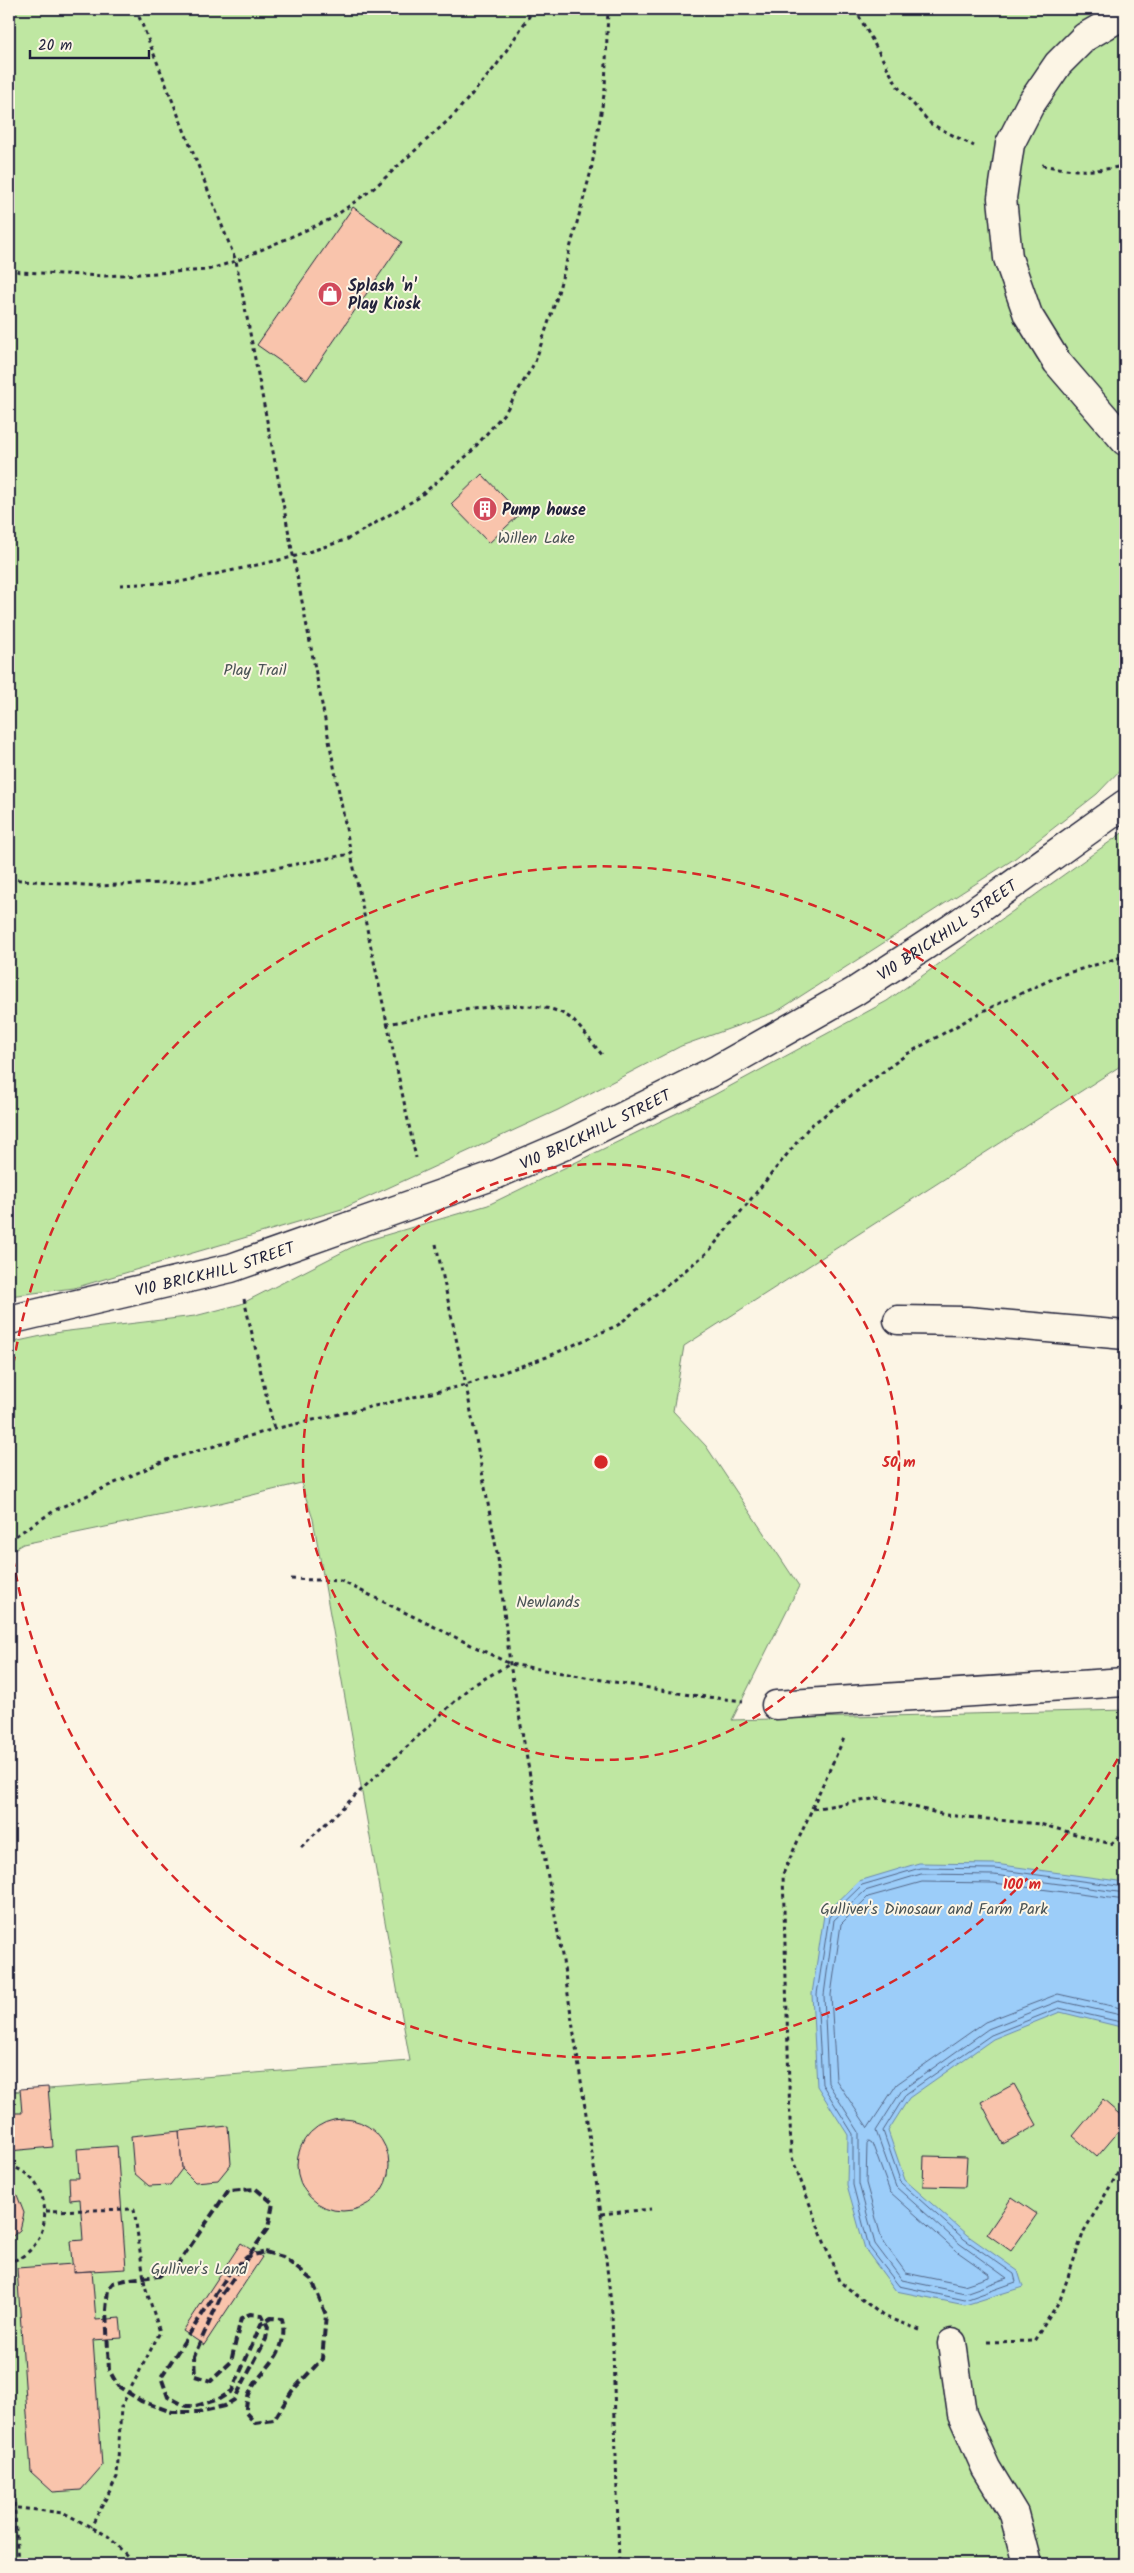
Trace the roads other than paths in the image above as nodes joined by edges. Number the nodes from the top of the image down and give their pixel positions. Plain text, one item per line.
1 (1125, 14) edge
2 (1125, 441) edge
3 (1124, 803) edge
4 (9, 1320) edge
5 (898, 1320) dead end
6 (1125, 1335) edge
7 (1125, 1682) edge
8 (776, 1705) road end
9 (952, 2343) road end
10 (1028, 2564) edge

1 - 2 street
3 - 4 street, V10 BRICKHILL STREET, bridge
5 - 6 street
7 - 8 street
9 - 10 street

